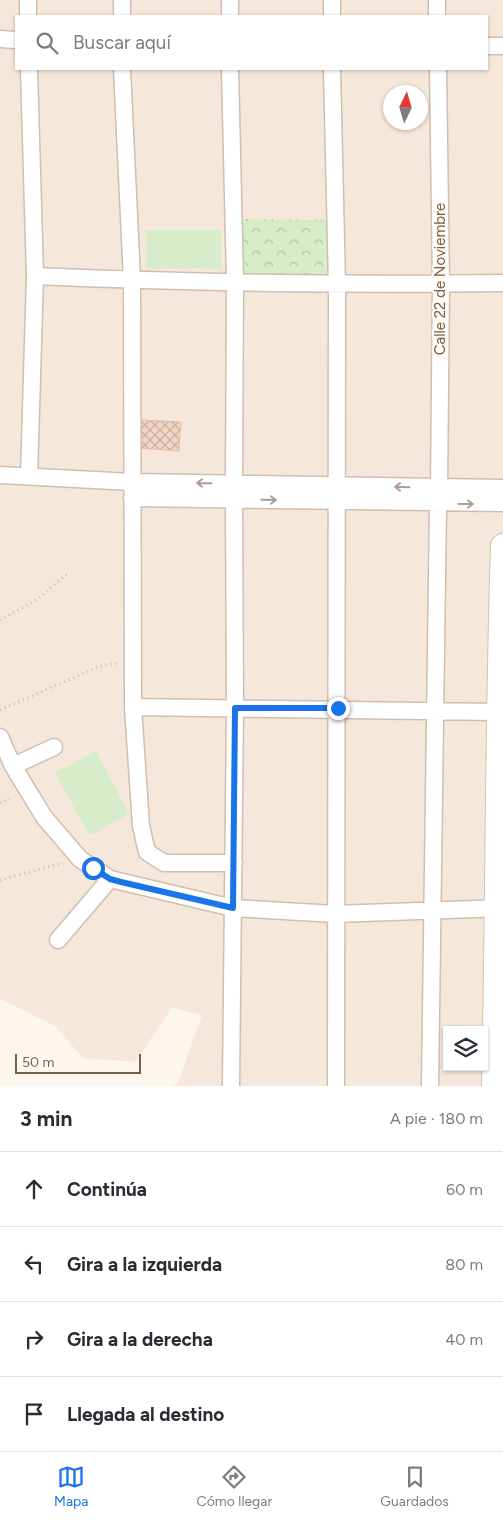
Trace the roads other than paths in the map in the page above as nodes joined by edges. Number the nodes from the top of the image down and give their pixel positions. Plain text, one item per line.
1 (28, 0) edge
2 (122, 0) edge
3 (230, 0) edge
4 (332, 0) edge
5 (437, 0) edge
6 (28, 15) edge
7 (122, 15) edge
8 (230, 15) edge
9 (332, 15) edge
10 (437, 15) edge
11 (0, 39) edge
12 (15, 40) edge
13 (488, 46) edge
14 (503, 46) edge
15 (28, 70) edge
16 (122, 70) edge
17 (230, 70) edge
18 (332, 70) edge
19 (438, 70) edge
20 (35, 276) junction
21 (132, 280) junction
22 (235, 281) junction
23 (503, 283) edge
24 (441, 284) junction
25 (337, 285) junction
26 (0, 475) edge
27 (29, 476) junction
28 (503, 488) edge
29 (132, 490) junction
30 (234, 491) junction
31 (337, 493) junction
32 (439, 496) junction
33 (503, 503) edge
34 (503, 546) edge
35 (133, 707) junction
36 (235, 708) junction
37 (338, 708) junction
38 (437, 710) junction
39 (498, 712) junction
40 (0, 737) edge
41 (54, 747) dead end
42 (13, 766) junction
43 (234, 863) junction
44 (110, 879) junction
45 (233, 908) junction
46 (501, 908) edge
47 (434, 911) junction
48 (335, 914) junction
49 (58, 940) dead end
50 (231, 1086) edge
51 (336, 1086) edge
52 (430, 1086) edge
53 (494, 1086) edge

1 - 6 street
2 - 7 street
3 - 8 street
4 - 9 street
5 - 10 street
11 - 12 street
13 - 14 street
15 - 20 street
16 - 21 street
17 - 22 street
18 - 25 street
19 - 24 street, Calle 22 de Noviembre
20 - 21 street
20 - 27 street
21 - 22 street
21 - 29 street
22 - 25 street
22 - 30 street
23 - 24 street
24 - 25 street
24 - 32 street, Calle 22 de Noviembre
25 - 31 street
26 - 27 street
27 - 29 street
28 - 32 street
29 - 30 street
29 - 35 street
30 - 31 street
30 - 36 street
31 - 32 street
31 - 37 street
32 -> 33 street
32 - 38 street, Calle 22 de Noviembre
34 - 39 street
35 - 36 street
35 - 43 street
36 - 37 street
36 - 43 street
37 - 38 street
37 - 48 street
38 - 39 street
38 - 47 street, Calle 22 de Noviembre
39 - 46 street
40 - 42 street
41 - 42 street
42 - 44 street
43 - 45 street
44 - 45 street
44 - 49 street
45 - 48 street
45 - 50 street
46 - 47 street
46 - 53 street
47 - 48 street
47 - 52 street, Calle 22 de Noviembre
48 - 51 street

